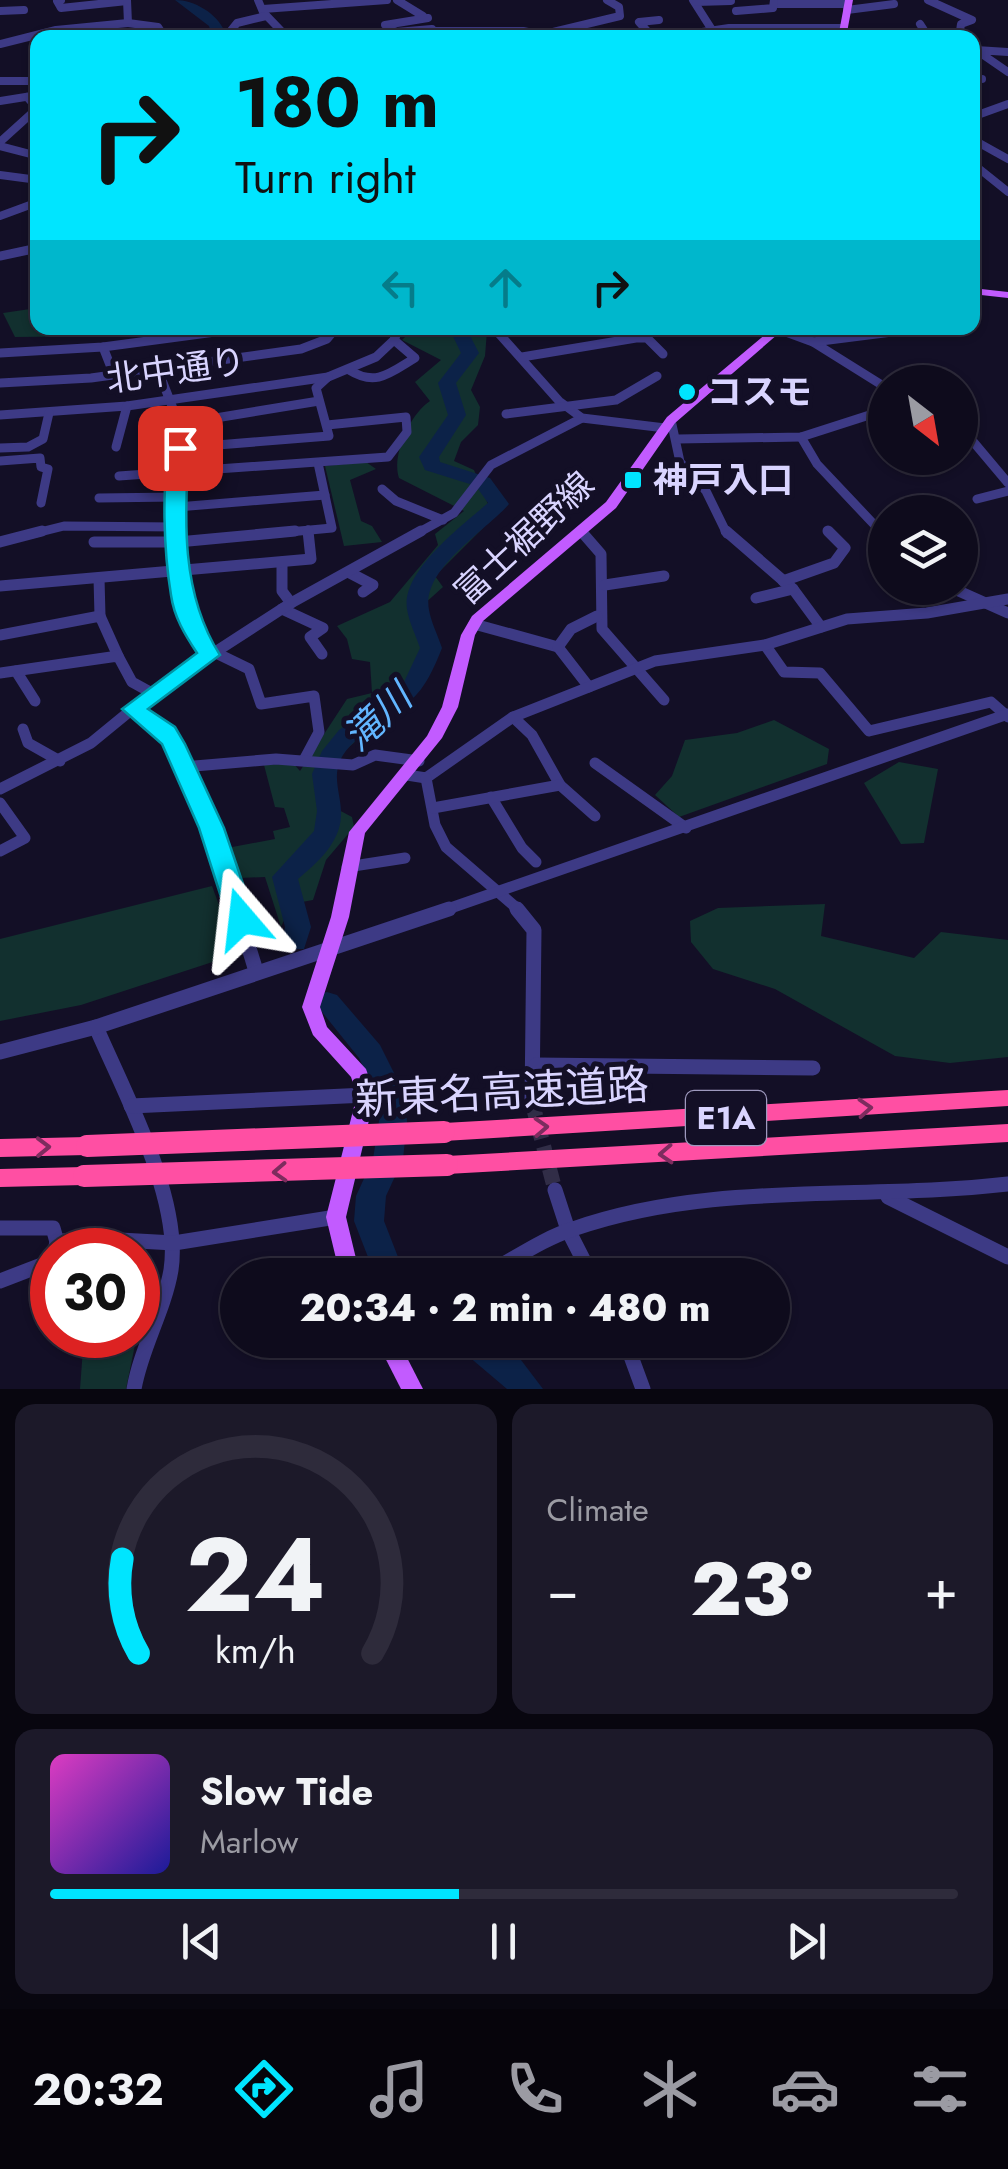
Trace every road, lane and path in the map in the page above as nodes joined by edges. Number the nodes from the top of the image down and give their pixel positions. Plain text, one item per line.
1 (61, 0) edge
2 (127, 0) edge
3 (258, 0) edge
4 (387, 0) edge
5 (397, 0) edge
6 (607, 0) edge
7 (730, 0) edge
8 (928, 0) edge
9 (694, 1) edge
10 (706, 1) edge
11 (775, 2) edge
12 (313, 3) edge
13 (334, 3) edge
14 (894, 4) dead end
15 (848, 5) edge
16 (24, 10) dead end
17 (0, 11) edge
18 (736, 11) dead end
19 (264, 13) junction
20 (428, 18) junction
21 (660, 20) dead end
22 (128, 23) junction
23 (920, 24) dead end
24 (176, 26) dead end
25 (158, 27) junction
26 (89, 30) edge
27 (159, 30) edge
28 (231, 30) edge
29 (280, 30) edge
30 (393, 30) edge
31 (433, 30) edge
32 (563, 30) edge
33 (646, 30) edge
34 (712, 30) edge
35 (844, 30) edge
36 (924, 30) edge
37 (960, 30) edge
38 (30, 39) edge
39 (1, 43) edge
40 (980, 45) edge
41 (980, 50) edge
42 (1008, 51) edge
43 (980, 53) edge
44 (1008, 72) edge
45 (30, 80) edge
46 (0, 81) edge
47 (30, 96) edge
48 (27, 97) junction
49 (0, 101) edge
50 (30, 103) edge
51 (1006, 107) edge
52 (30, 114) edge
53 (980, 114) edge
54 (0, 144) edge
55 (980, 144) edge
56 (30, 154) edge
57 (1008, 162) edge
58 (982, 171) joint
59 (0, 174) edge
60 (11, 177) junction
61 (30, 179) edge
62 (0, 186) edge
63 (1008, 192) edge
64 (30, 205) edge
65 (0, 216) edge
66 (30, 250) edge
67 (0, 256) edge
68 (980, 291) edge
69 (1008, 295) edge
70 (184, 335) edge
71 (330, 335) edge
72 (396, 335) edge
73 (501, 335) edge
74 (770, 335) edge
75 (795, 335) edge
76 (850, 335) edge
77 (875, 335) edge
78 (853, 339) junction
79 (394, 340) junction
80 (813, 342) junction
81 (103, 347) junction
82 (0, 353) edge
83 (663, 354) dead end
84 (522, 357) junction
85 (158, 370) junction
86 (349, 370) junction
87 (114, 375) junction
88 (656, 376) dead end
89 (868, 376) edge
90 (328, 377) junction
91 (0, 383) edge
92 (169, 400) junction
93 (319, 401) junction
94 (127, 406) junction
95 (567, 408) junction
96 (48, 412) junction
97 (506, 414) dead end
98 (0, 415) edge
99 (868, 415) edge
100 (582, 418) junction
101 (179, 424) junction
102 (327, 426) junction
103 (671, 429) junction
104 (800, 436) junction
105 (143, 446) dead end
106 (180, 446) junction
107 (116, 447) dead end
108 (978, 447) edge
109 (0, 448) edge
110 (0, 460) edge
111 (318, 463) junction
112 (176, 474) junction
113 (119, 476) dead end
114 (1008, 483) edge
115 (382, 489) dead end
116 (1008, 491) edge
117 (325, 495) junction
118 (99, 498) dead end
119 (978, 500) edge
120 (176, 502) junction
121 (41, 503) dead end
122 (868, 518) edge
123 (443, 520) junction
124 (177, 527) junction
125 (308, 530) junction
126 (581, 531) junction
127 (828, 531) dead end
128 (0, 542) edge
129 (94, 542) dead end
130 (178, 542) junction
131 (282, 562) junction
132 (180, 572) junction
133 (350, 573) junction
134 (664, 576) dead end
135 (99, 578) junction
136 (604, 584) junction
137 (788, 585) junction
138 (0, 586) edge
139 (363, 592) dead end
140 (978, 597) edge
141 (756, 598) dead end
142 (1008, 599) edge
143 (987, 600) junction
144 (286, 606) junction
145 (1008, 613) edge
146 (100, 616) junction
147 (597, 616) junction
148 (474, 624) junction
149 (821, 627) junction
150 (0, 635) edge
151 (765, 644) junction
152 (558, 647) junction
153 (212, 653) junction
154 (322, 654) dead end
155 (118, 656) junction
156 (638, 667) junction
157 (16, 671) junction
158 (0, 674) edge
159 (590, 687) junction
160 (152, 693) junction
161 (664, 700) dead end
162 (35, 702) dead end
163 (133, 709) junction
164 (1007, 715) edge
165 (514, 716) junction
166 (23, 729) dead end
167 (304, 760) junction
168 (60, 761) junction
169 (595, 763) dead end
170 (183, 767) junction
171 (413, 768) junction
172 (426, 778) junction
173 (560, 784) junction
174 (0, 789) edge
175 (491, 798) junction
176 (0, 803) edge
177 (433, 808) junction
178 (595, 816) dead end
179 (686, 828) junction
180 (0, 851) edge
181 (404, 858) dead end
182 (536, 862) dead end
183 (348, 868) junction
184 (497, 893) junction
185 (332, 946) junction
186 (256, 971) junction
187 (96, 1027) junction
188 (0, 1052) edge
189 (536, 1065) junction
190 (813, 1068) dead end
191 (366, 1095) junction
192 (1008, 1098) edge
193 (532, 1102) tunnel mouth
194 (130, 1106) junction
195 (1008, 1133) edge
196 (0, 1148) edge
197 (0, 1178) edge
198 (1008, 1184) edge
199 (555, 1190) tunnel mouth
200 (884, 1195) junction
201 (336, 1217) junction
202 (0, 1228) edge
203 (30, 1228) edge
204 (568, 1230) junction
205 (160, 1242) edge
206 (174, 1243) junction
207 (1008, 1256) edge
208 (346, 1258) edge
209 (516, 1258) edge
210 (582, 1258) edge
211 (30, 1270) edge
212 (0, 1281) edge
213 (397, 1358) edge
214 (632, 1358) edge
215 (134, 1389) edge
216 (412, 1389) edge
217 (643, 1389) edge

1 - 2 street
2 - 22 street
3 - 19 street
4 - 13 street
5 - 20 street
6 - 32 street
7 - 10 street
8 - 37 street
9 - 10 street
9 - 34 street
11 - 15 street
11 - 18 street
12 - 13 street
12 - 19 street
14 - 15 street
15 - 35 main road
16 - 17 street
19 - 28 street
19 - 29 street
20 - 30 street
20 - 31 street
21 - 33 street
22 - 25 street
22 - 26 street
23 - 36 street
24 - 25 street
25 - 27 street
38 - 39 street
40 - 42 street
41 - 42 street
43 - 44 street
45 - 46 street
47 - 48 street
48 - 49 street
48 - 50 street
51 - 53 street
52 - 54 street
54 - 56 street
55 - 57 street
57 - 58 street
58 - 63 street
59 - 60 street
60 - 61 street
60 - 62 street
64 - 65 street
66 - 67 street
68 - 69 main road
70 - 81 street
71 - 85 street
72 - 79 street
73 - 84 street
74 - 103 main road, 富士裾野線
75 - 80 street
76 - 78 street
77 - 78 street
78 - 80 street
79 - 86 street, 北中通り
79 - 86 street
80 - 89 street
81 - 82 street
81 - 87 street
83 - 84 street
84 - 95 street
85 - 87 street
85 - 92 street
86 - 90 street, 北中通り
87 - 91 street
88 - 95 street
90 - 92 street, 北中通り
90 - 93 street
92 - 94 street, 北中通り
92 - 101 street
93 - 101 street
93 - 102 street
94 - 96 street, 北中通り
94 - 107 street
95 - 97 street
95 - 100 street
96 - 98 street, 北中通り
96 - 109 street
99 - 104 street
100 - 103 street
100 - 123 street
101 - 106 street
102 - 106 street
102 - 111 street
103 - 104 street
103 - 126 main road, 富士裾野線
103 - 137 street
104 - 122 street
105 - 106 street
106 - 112 street
108 - 114 street
110 - 121 street
111 - 112 street
111 - 117 street
112 - 113 street
112 - 120 street
115 - 123 street
116 - 119 street
117 - 120 street
117 - 125 street
118 - 120 street
120 - 124 street
123 - 133 street
124 - 128 street
124 - 130 street
125 - 130 street
125 - 131 street
126 - 136 street
126 - 148 main road, 富士裾野線
127 - 137 street
129 - 130 street
130 - 132 street
131 - 132 street
131 - 144 street
132 - 135 street
132 - 153 street
133 - 139 street
133 - 144 street
134 - 136 street
135 - 138 street
135 - 146 street
136 - 147 street
137 - 141 street
137 - 149 street
140 - 143 street
142 - 143 street
143 - 145 street
143 - 149 street
144 - 153 street
144 - 154 street
146 - 150 street
146 - 155 street
147 - 152 street
147 - 156 street
148 - 152 street
148 - 171 main road, 富士裾野線
149 - 151 street
151 - 156 street
151 - 164 street
152 - 159 street
153 - 160 street
153 - 167 street
155 - 157 street
155 - 160 street
156 - 159 street
156 - 161 street
157 - 158 street
157 - 162 street
159 - 165 street
160 - 163 street
163 - 168 street
163 - 170 street
164 - 179 street
165 - 172 street
165 - 173 street
166 - 168 street
167 - 170 street
167 - 171 street
168 - 174 street
169 - 179 street
170 - 186 street
171 - 172 street
171 - 183 main road, 富士裾野線
172 - 177 street
173 - 175 street
173 - 178 street
175 - 177 street
175 - 182 street
176 - 180 street
177 - 184 street
179 - 184 street
181 - 183 street
183 - 185 main road, 富士裾野線
184 - 185 street
184 - 189 street
185 - 186 street
185 - 191 main road, 富士裾野線
186 - 187 street
187 - 188 street
187 - 194 street
189 - 190 street
189 - 193 street
191 - 194 street
191 - 201 main road
196 -> 192 highway, 新東名高速道路 / E1A, bridge
194 - 206 street
195 -> 197 highway, 新東名高速道路 / E1A, bridge
198 - 200 street
199 - 204 street
200 - 204 street
200 - 207 street
201 - 206 street
201 - 208 main road
202 - 203 street
204 - 209 street
204 - 210 street
205 - 206 street
206 - 215 street
211 - 212 street
213 - 216 main road
214 - 217 street

